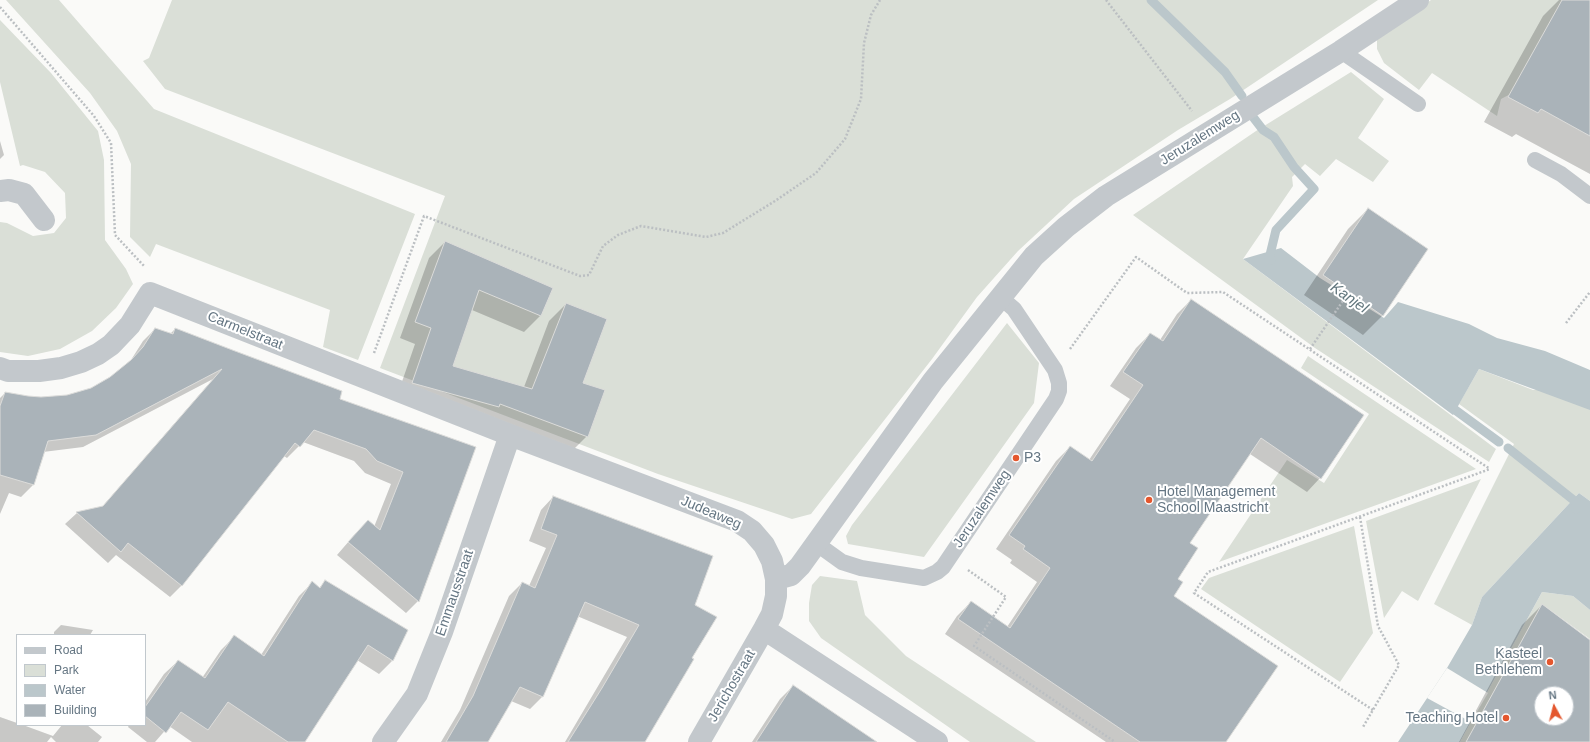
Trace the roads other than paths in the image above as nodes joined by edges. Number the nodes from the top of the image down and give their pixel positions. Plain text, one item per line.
1 (1418, 0) edge
2 (1342, 51) junction
3 (1418, 104) dead end
4 (1535, 160) dead end
5 (0, 191) edge
6 (1590, 196) edge
7 (44, 220) dead end
8 (1000, 297) junction
9 (0, 368) edge
10 (510, 436) junction
11 (817, 544) junction
12 (776, 579) junction
13 (764, 629) junction
14 (384, 742) edge
15 (699, 742) edge
16 (937, 742) edge

1 - 2 street, Jeruzalemweg
2 - 3 lane
2 - 8 street, Jeruzalemweg
4 - 6 lane
5 - 7 street
8 - 11 street, Jeruzalemweg
8 - 11 lane, Jeruzalemweg
9 - 10 street, Carmelstraat
10 - 12 street, Judeaweg
10 - 14 street, Emmausstraat
11 - 12 street, Jeruzalemweg
12 - 13 street, Judeaweg
13 - 15 street, Jerichostraat
13 - 16 street

